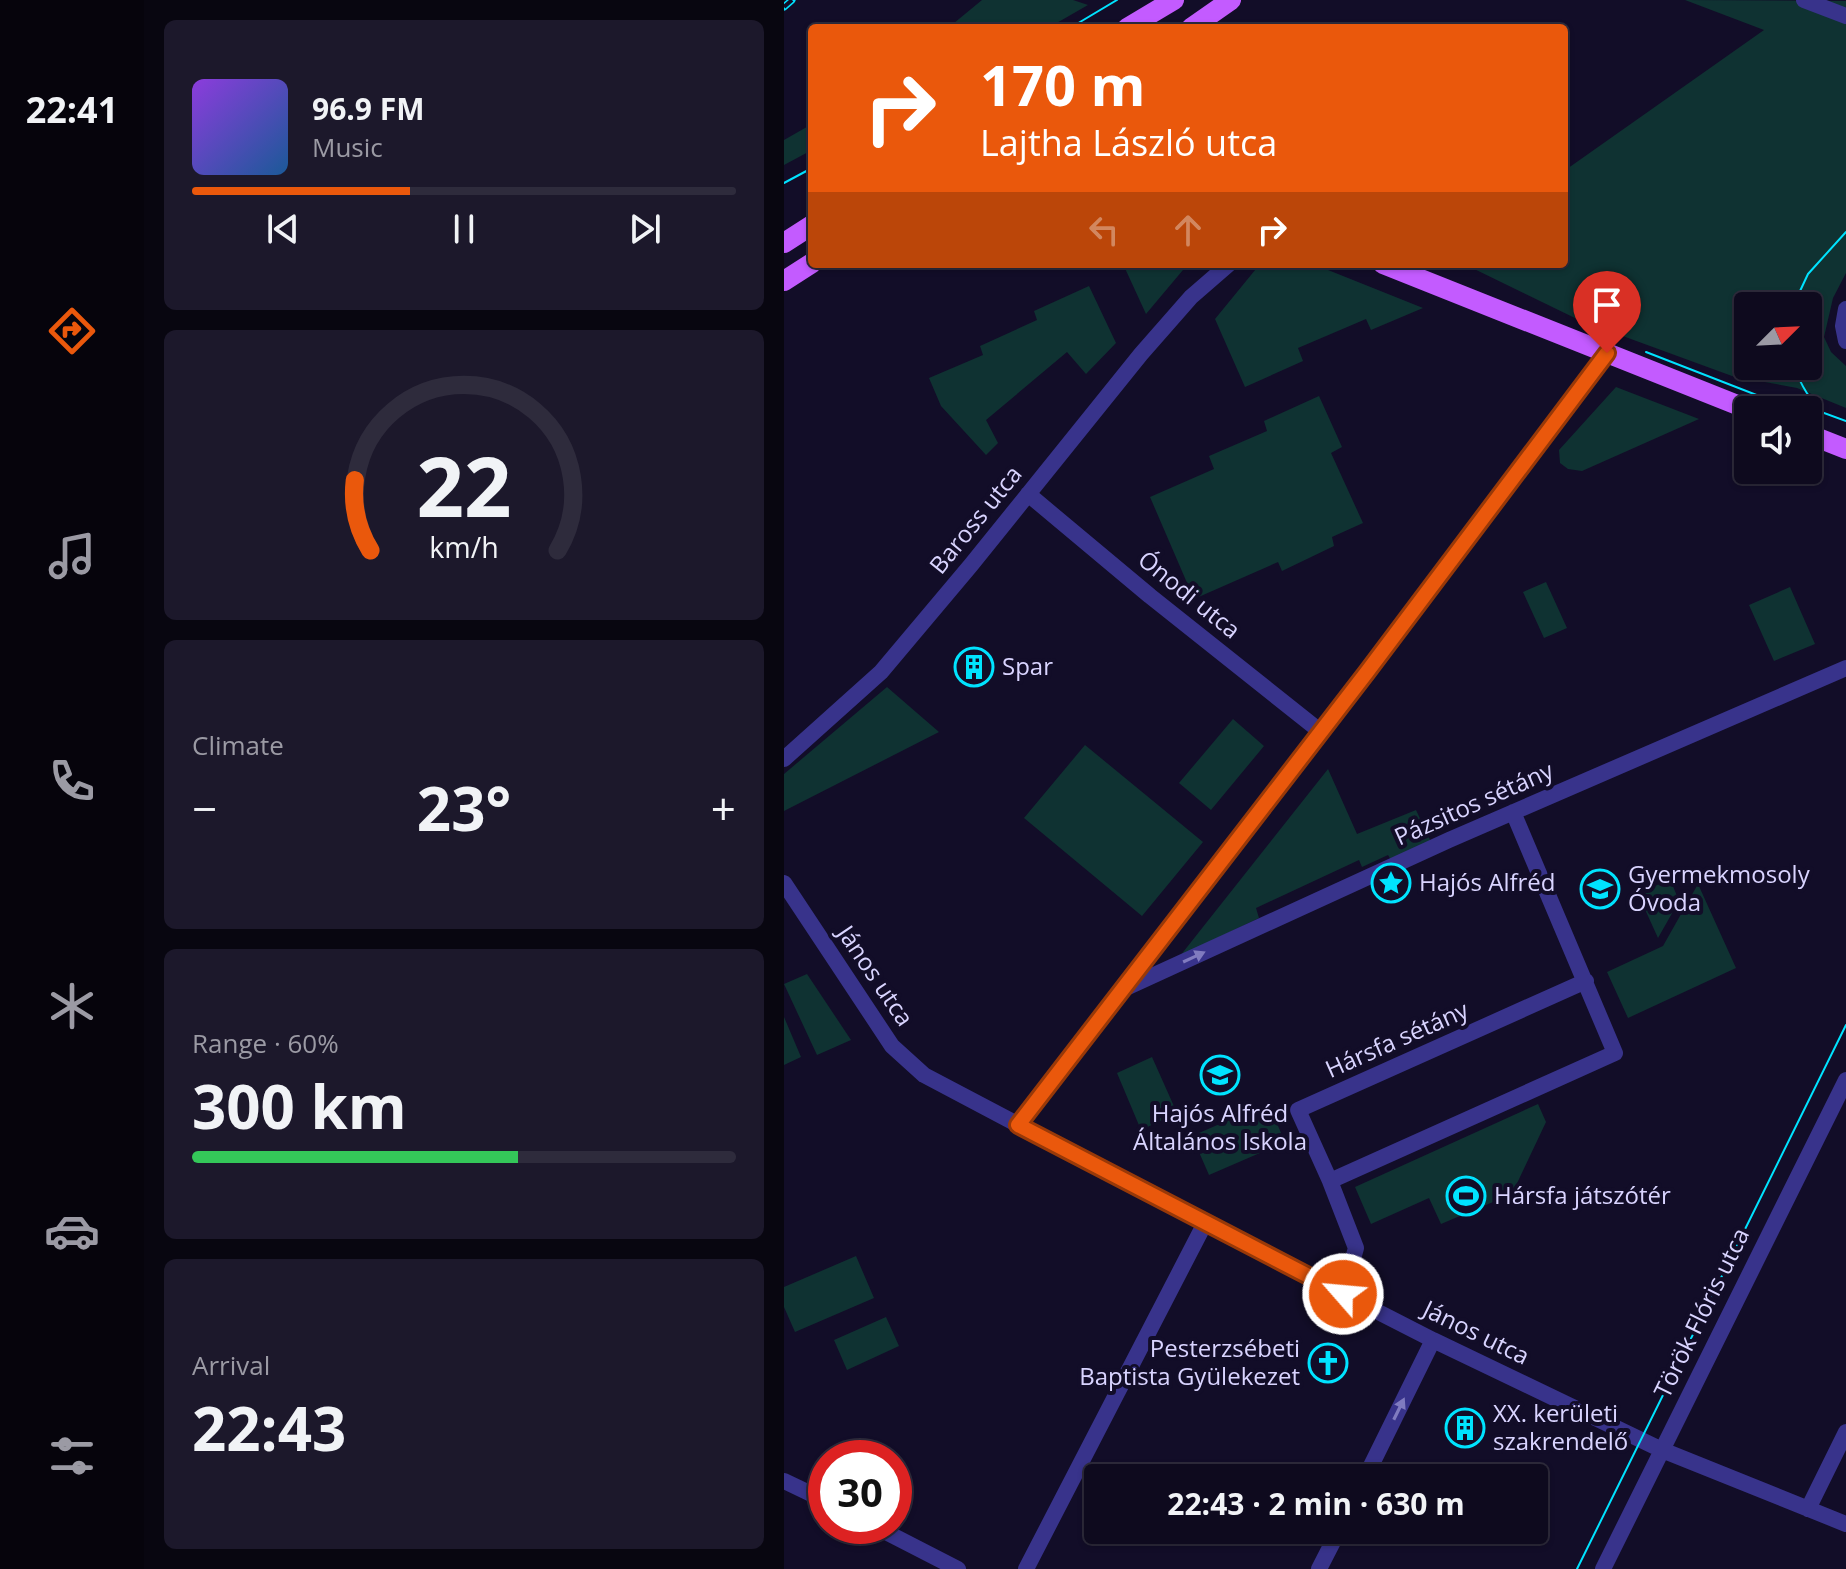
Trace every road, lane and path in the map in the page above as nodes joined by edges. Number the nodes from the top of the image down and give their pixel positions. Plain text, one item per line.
1 (1174, 0) edge
2 (1231, 0) edge
3 (1804, 0) edge
4 (1846, 16) edge
5 (1134, 24) edge
6 (1197, 24) edge
7 (808, 228) edge
8 (784, 243) edge
9 (808, 266) edge
10 (1208, 268) edge
11 (1224, 268) edge
12 (1393, 268) edge
13 (784, 281) edge
14 (1191, 297) junction
15 (1846, 309) edge
16 (1846, 341) edge
17 (1607, 353) junction
18 (1734, 404) edge
19 (1822, 440) edge
20 (1846, 449) edge
21 (1028, 494) junction
22 (1846, 668) edge
23 (1321, 732) junction
24 (784, 759) edge
25 (1513, 812) junction
26 (784, 883) edge
27 (1586, 981) junction
28 (1123, 989) junction
29 (1846, 1080) edge
30 (1018, 1125) junction
31 (1330, 1181) junction
32 (1205, 1223) junction
33 (1343, 1294) junction
34 (1433, 1340) junction
35 (1846, 1432) edge
36 (1662, 1450) junction
37 (1372, 1464) edge
38 (784, 1481) edge
39 (808, 1492) edge
40 (1808, 1509) junction
41 (1846, 1524) edge
42 (909, 1544) edge
43 (1332, 1544) edge
44 (958, 1569) edge
45 (1026, 1569) edge
46 (1319, 1569) edge
47 (1603, 1569) edge

1 - 5 main road
2 - 6 main road
3 - 4 street
7 - 8 main road
9 - 13 main road
10 - 14 street, Baross utca
11 - 14 street, Baross utca
12 - 17 main road
14 - 21 street, Baross utca
15 - 16 street
17 - 18 main road
17 - 23 street
19 - 20 main road
21 - 23 street, Ónodi utca
21 - 24 street, Baross utca
22 - 25 street, Pázsitos sétány
23 - 28 street
25 - 27 street
28 -> 25 street, Pázsitos sétány
26 - 30 street, János utca
27 - 31 street
27 - 31 street, Hársfa sétány
28 - 30 street
29 - 36 street, Török Flóris utca
30 - 32 street, János utca
31 - 33 street, Hársfa sétány
32 - 33 street, János utca
32 - 45 street
33 - 34 street, János utca
34 - 36 street, János utca
37 -> 34 street
35 - 40 street
36 - 40 street, János utca
36 - 47 street, Török Flóris utca
38 - 39 street
40 - 41 street, János utca
42 - 44 street
43 - 46 street

